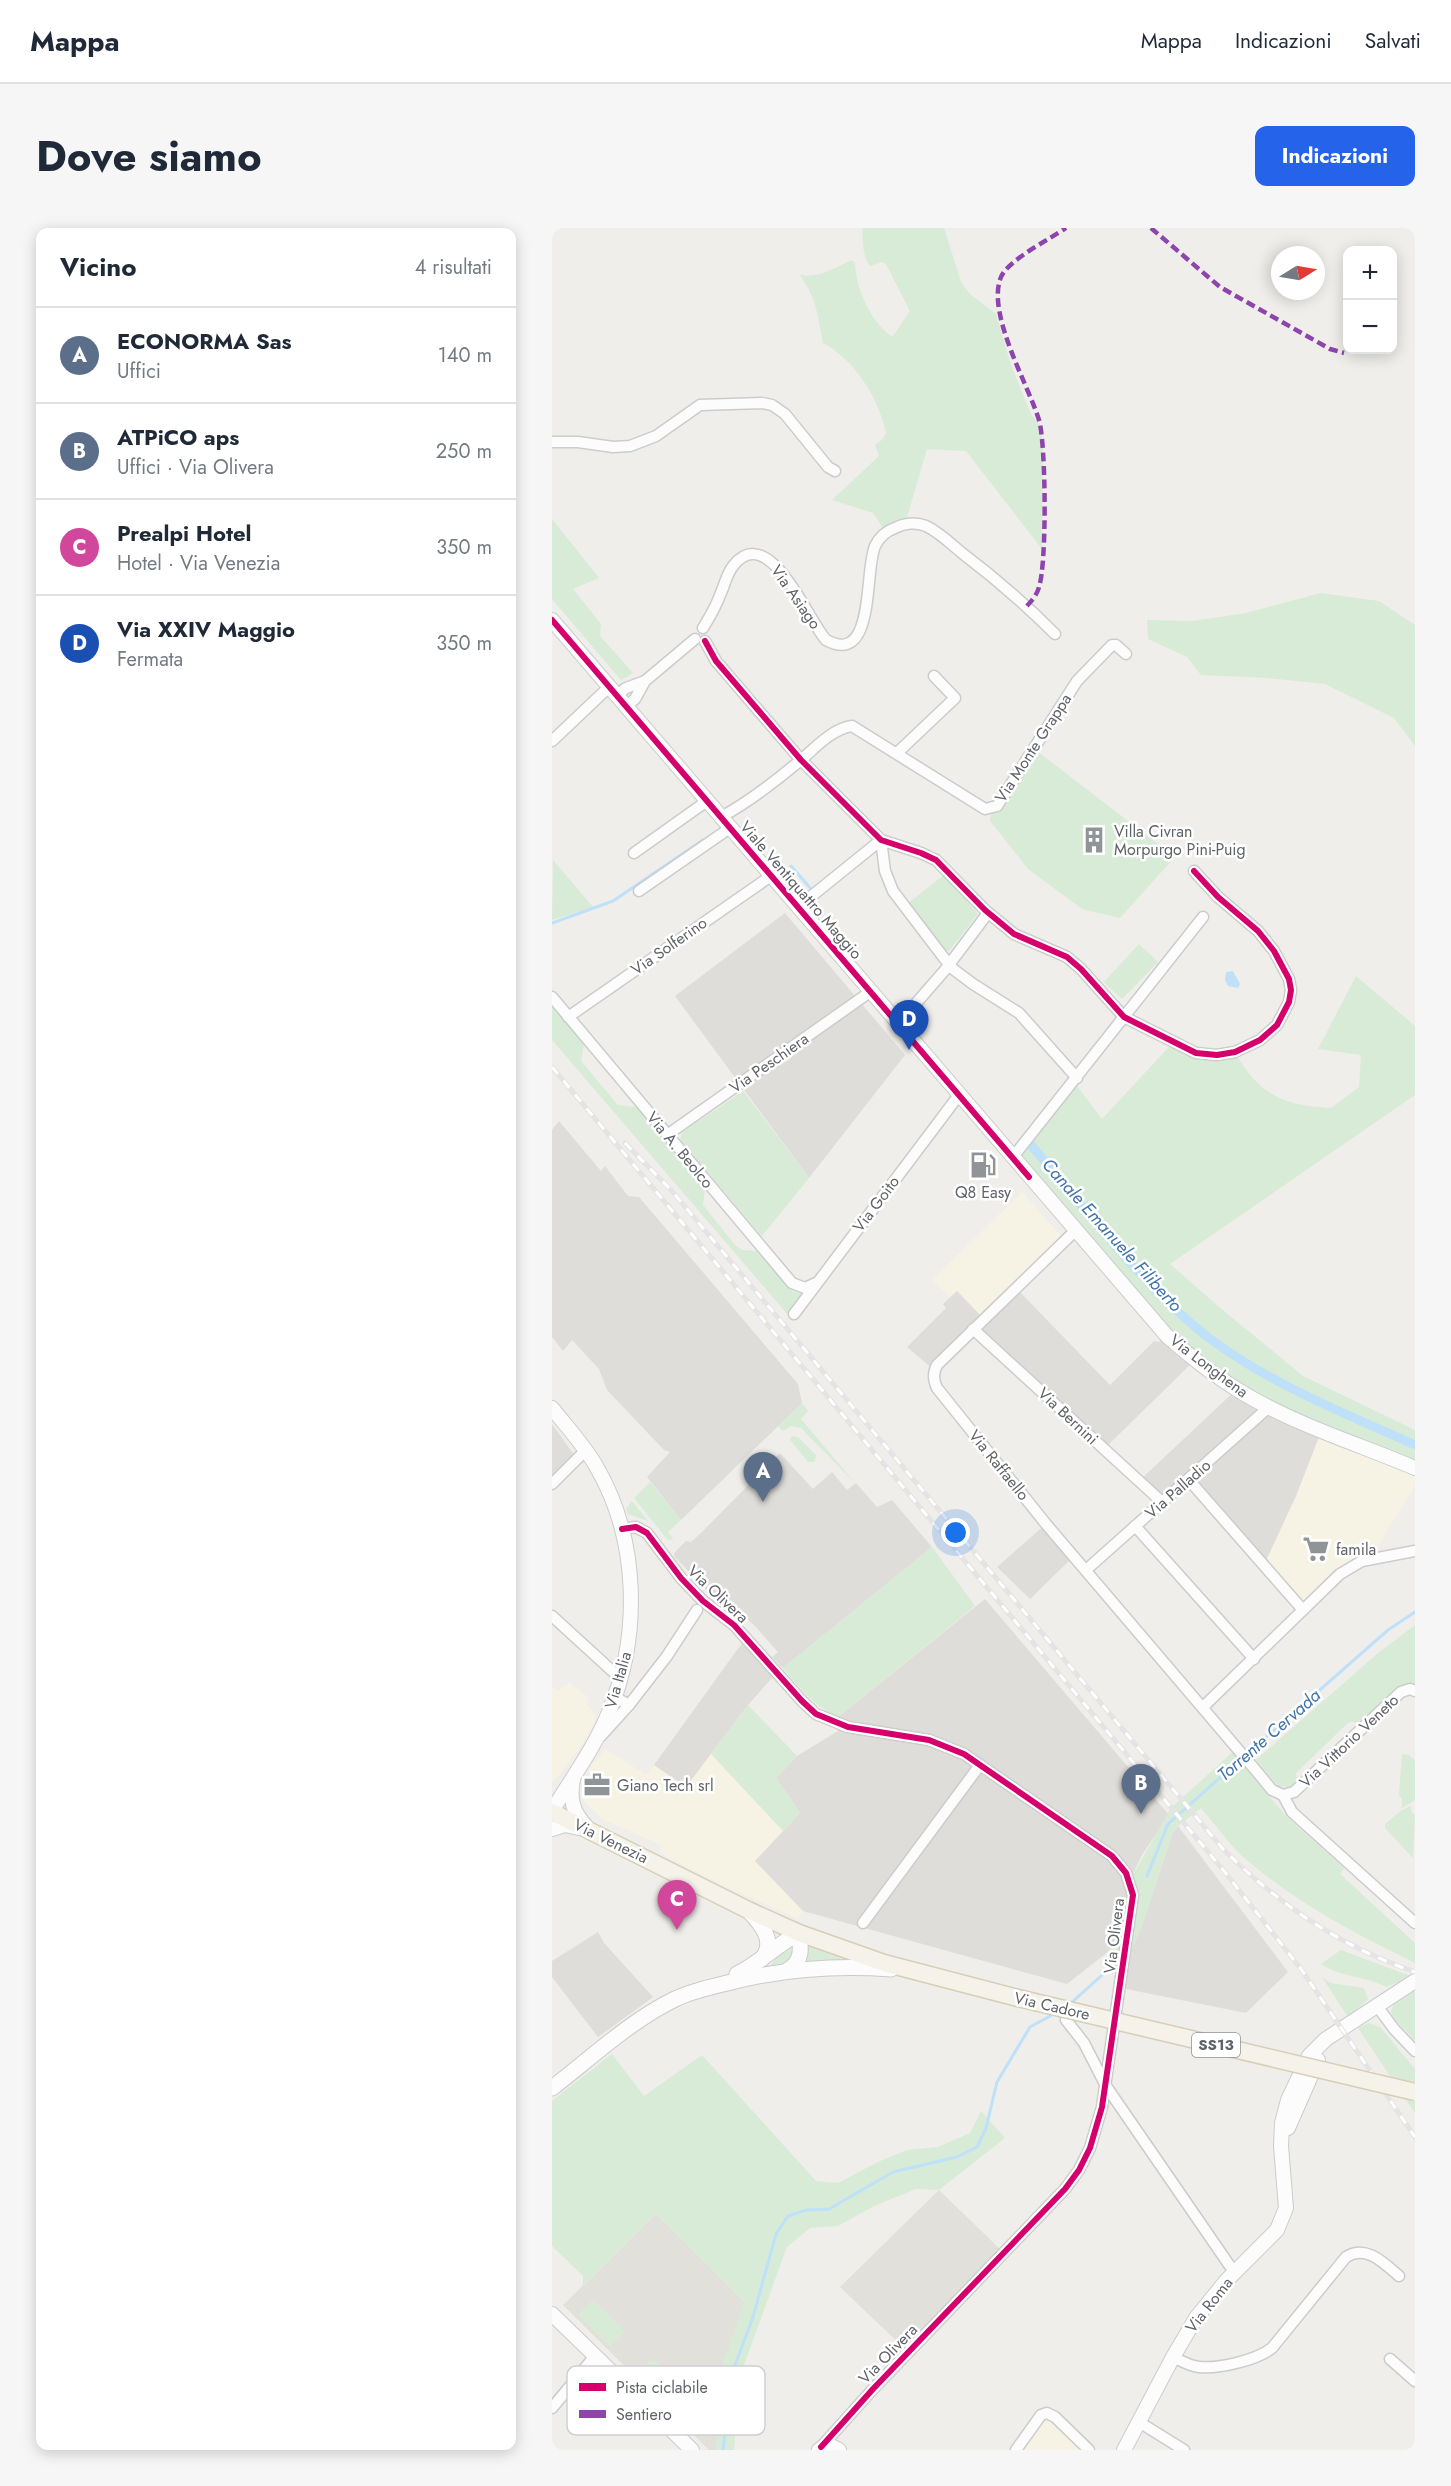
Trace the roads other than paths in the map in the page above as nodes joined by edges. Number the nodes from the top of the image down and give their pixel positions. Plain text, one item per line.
1 (552, 442) edge
2 (836, 471) dead end
3 (552, 620) edge
4 (1055, 634) dead end
5 (700, 640) junction
6 (1126, 654) dead end
7 (934, 676) dead end
8 (617, 696) junction
9 (552, 741) edge
10 (897, 753) junction
11 (801, 760) junction
12 (707, 801) junction
13 (721, 817) junction
14 (730, 828) junction
15 (881, 840) junction
16 (634, 853) dead end
17 (1194, 871) dead end
18 (771, 876) junction
19 (639, 891) dead end
20 (798, 907) junction
21 (988, 913) junction
22 (1203, 917) dead end
23 (949, 964) junction
24 (870, 992) junction
25 (552, 997) edge
26 (568, 1017) junction
27 (1124, 1017) junction
28 (898, 1024) junction
29 (1077, 1078) junction
30 (959, 1095) junction
31 (667, 1135) junction
32 (1013, 1157) junction
33 (1049, 1200) joint
34 (1075, 1231) junction
35 (816, 1283) junction
36 (794, 1314) dead end
37 (973, 1329) junction
38 (1269, 1407) junction
39 (552, 1408) edge
40 (585, 1450) junction
41 (1415, 1468) edge
42 (1189, 1480) junction
43 (552, 1484) edge
44 (1162, 1502) junction
45 (1135, 1526) junction
46 (622, 1529) junction
47 (1415, 1551) edge
48 (1086, 1570) junction
49 (697, 1610) dead end
50 (1303, 1610) junction
51 (552, 1616) edge
52 (1254, 1659) junction
53 (621, 1679) junction
54 (1415, 1691) edge
55 (615, 1697) junction
56 (629, 1705) junction
57 (1203, 1707) junction
58 (594, 1743) junction
59 (980, 1765) junction
60 (575, 1773) junction
61 (552, 1790) edge
62 (1283, 1795) junction
63 (552, 1811) edge
64 (552, 1829) edge
65 (593, 1833) junction
66 (748, 1910) junction
67 (862, 1923) dead end
68 (1415, 1923) edge
69 (799, 1933) junction
70 (758, 1963) junction
71 (788, 1970) junction
72 (907, 1970) junction
73 (1415, 1981) edge
74 (701, 1989) junction
75 (1377, 2006) junction
76 (1066, 2020) dead end
77 (1415, 2051) edge
78 (1106, 2086) junction
79 (552, 2088) edge
80 (1415, 2092) edge
81 (1234, 2272) junction
82 (1399, 2276) dead end
83 (552, 2314) edge
84 (595, 2356) junction
85 (1173, 2357) junction
86 (1390, 2359) dead end
87 (587, 2366) edge
88 (605, 2366) edge
89 (1415, 2381) edge
90 (567, 2391) edge
91 (552, 2409) edge
92 (1139, 2422) junction
93 (840, 2427) junction
94 (677, 2435) edge
95 (819, 2449) edge
96 (838, 2449) edge
97 (692, 2450) edge
98 (1016, 2450) edge
99 (1089, 2450) edge
100 (1124, 2450) edge
101 (1184, 2450) edge

1 - 2 street
3 - 8 street, Viale Ventiquattro Maggio
4 - 5 street, Via Asiago
5 - 8 street
5 - 11 street
6 - 10 street, Via Monte Grappa
7 - 10 street
8 - 9 street
8 - 12 street, Viale Ventiquattro Maggio
10 - 11 street, Via Monte Grappa
11 - 13 street, Via Monte Grappa
11 - 15 street
12 - 13 street, Viale Ventiquattro Maggio
12 - 16 street
13 - 14 street, Viale Ventiquattro Maggio
14 - 18 street, Viale Ventiquattro Maggio
14 - 19 street
15 - 20 street
15 - 21 street
15 - 23 street
17 - 27 street
18 - 20 street, Viale Ventiquattro Maggio
18 - 26 street, Via Solferino
20 - 24 street, Viale Ventiquattro Maggio
21 - 23 street
21 - 27 street
22 - 27 street
23 - 28 street
23 - 29 street
24 - 28 street, Viale Ventiquattro Maggio
24 - 31 street, Via Peschiera
25 - 26 street, Via A. Beolco
26 - 31 street, Via A. Beolco
27 - 29 street
28 - 30 street, Viale Ventiquattro Maggio
29 - 32 street
30 - 32 street, Viale Ventiquattro Maggio
30 - 35 street, Via Goito
31 - 35 street, Via A. Beolco
32 - 33 street, Viale Ventiquattro Maggio
33 - 34 street, Via Longhena
34 - 37 street, Via Raffaello
34 - 38 street, Via Longhena
35 - 36 street, Via Goito
37 - 44 street, Via Bernini
37 - 48 street, Via Raffaello
38 - 41 street, Via Longhena
38 - 42 street, Via Palladio
39 - 40 street, Via Italia
40 - 43 street
40 - 46 street, Via Italia
42 - 44 street, Via Palladio
42 - 50 street
44 - 45 street, Via Palladio
45 - 48 street, Via Palladio
45 - 52 street
46 - 53 street, Via Italia
46 - 59 street, Via Olivera
47 - 50 street
48 - 57 street, Via Raffaello
49 - 56 street
50 - 52 street
51 - 53 street
52 - 57 street
53 - 55 street, Via Italia
54 - 62 street, Via Vittorio Veneto
55 - 56 street
55 - 58 street, Via Italia
56 - 58 street
57 - 62 street, Via Raffaello
58 - 60 street, Via Italia
59 - 67 street
59 - 78 street, Via Olivera
60 - 61 street, Via Italia
60 - 63 street, Via Italia
60 - 65 street, Via Italia
62 - 68 street, Via Raffaello
63 - 65 main road, Via Venezia / SS13
64 - 65 street
65 - 66 main road, Via Venezia / SS13
66 - 69 main road, Via Venezia / SS13
66 - 70 main road
69 - 70 main road
69 - 71 main road
69 - 72 main road, Via Cadore / SS13
70 - 74 main road
71 - 72 main road
71 - 74 main road
72 - 80 main road, Via Cadore / SS13, bridge
73 - 75 street, Via Roma
74 - 79 main road
75 - 77 street
75 - 81 street, Via Roma
76 - 78 street
78 - 81 street
78 - 93 street, Via Olivera
81 - 85 street, Via Roma
82 - 85 street
83 - 84 street
84 - 87 street
84 - 88 street
85 - 92 street, Via Roma
86 - 89 street
90 - 91 street
92 - 100 street, Via Roma
92 - 101 street
93 - 95 street, Via Olivera
93 - 96 street
94 - 97 street
95 - 96 street
98 - 99 street

